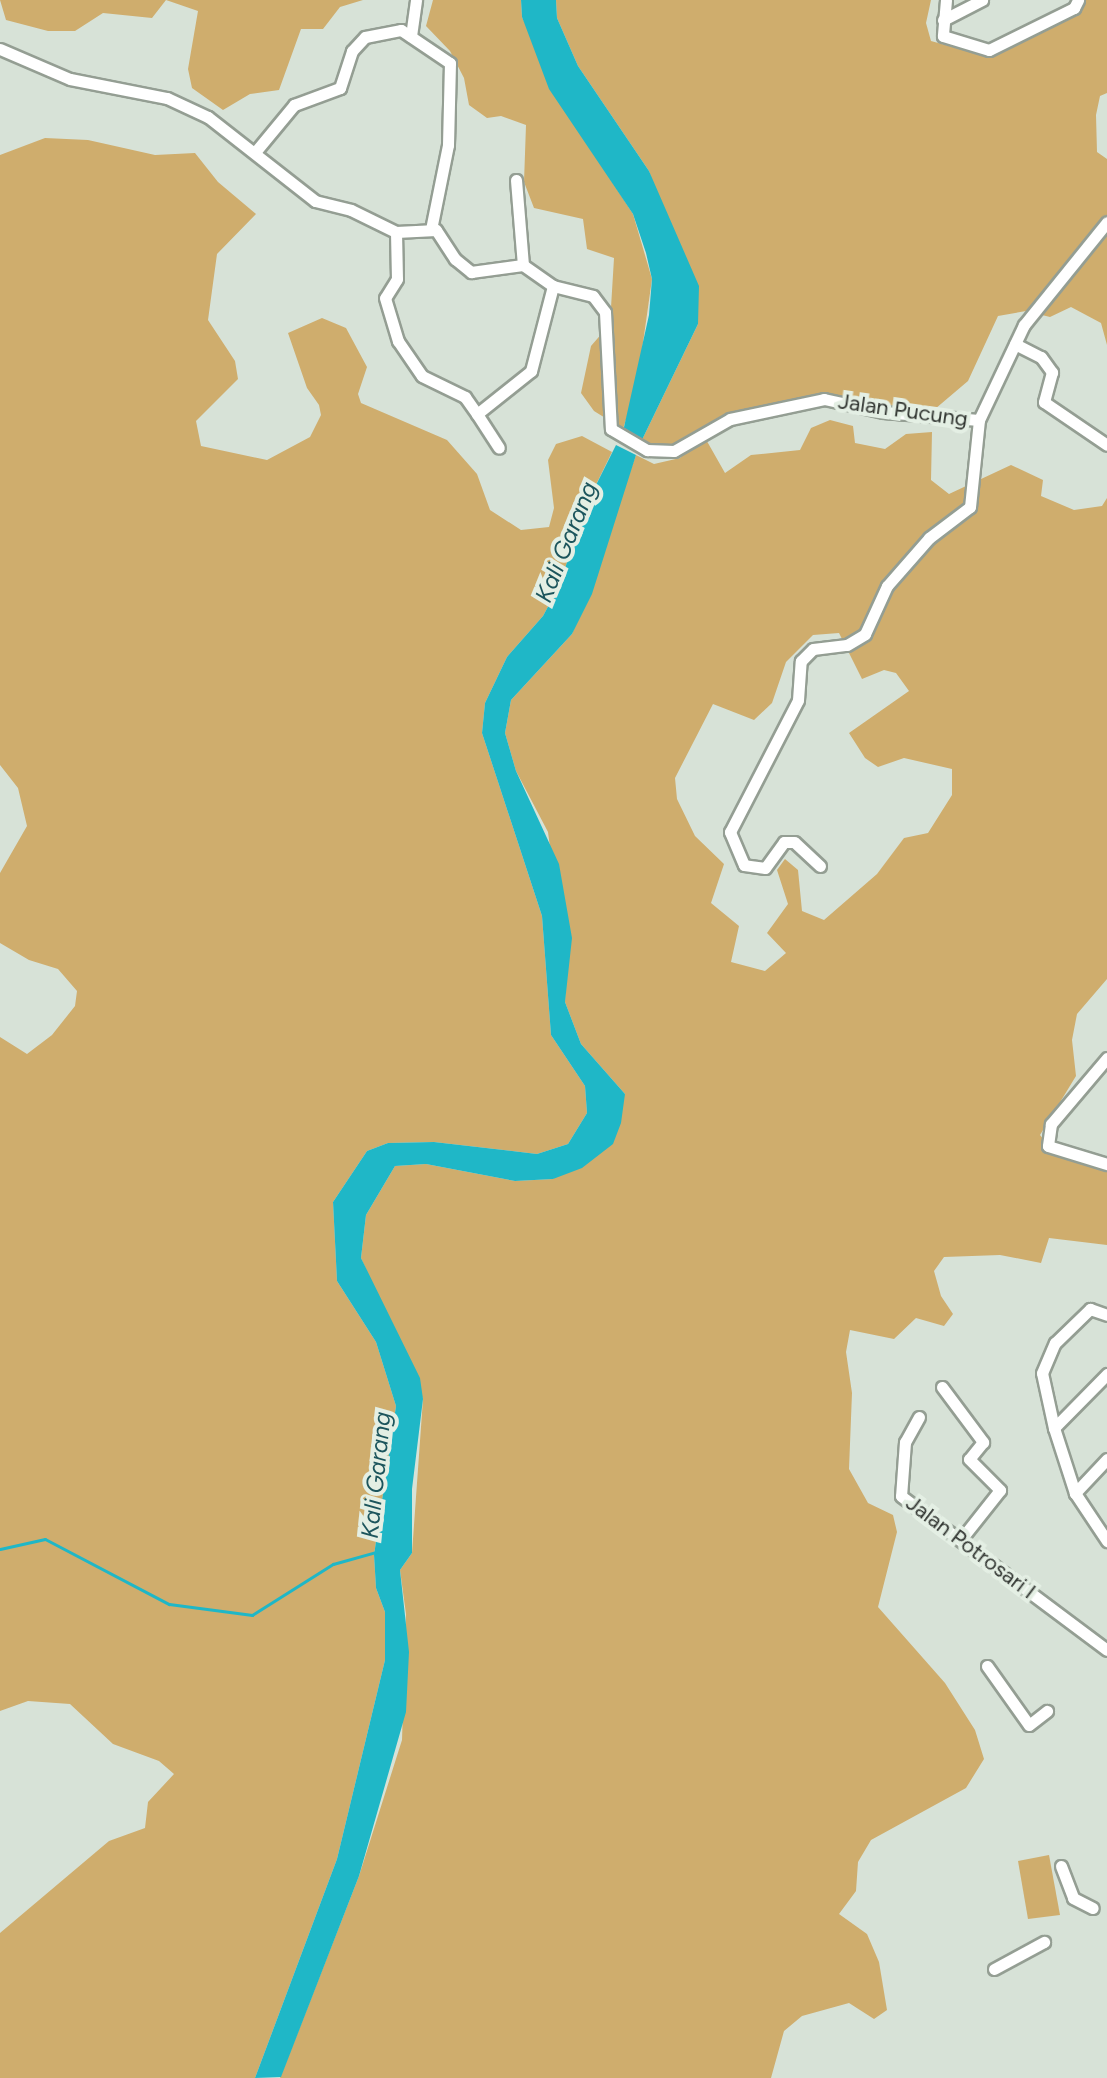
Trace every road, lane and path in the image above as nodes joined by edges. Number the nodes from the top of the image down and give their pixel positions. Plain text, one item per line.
1 (416, 0) edge
2 (946, 0) edge
3 (982, 0) edge
4 (1078, 0) edge
5 (943, 20) junction
6 (411, 36) junction
7 (0, 49) edge
8 (256, 151) junction
9 (516, 180) dead end
10 (1107, 222) edge
11 (431, 229) junction
12 (396, 232) junction
13 (523, 265) junction
14 (553, 286) junction
15 (1015, 344) junction
16 (477, 414) junction
17 (979, 420) junction
18 (1107, 445) edge
19 (499, 448) dead end
20 (820, 866) dead end
21 (1107, 1058) edge
22 (1107, 1164) edge
23 (1107, 1315) edge
24 (1107, 1374) edge
25 (942, 1387) dead end
26 (919, 1417) dead end
27 (1054, 1428) junction
28 (1107, 1459) edge
29 (1075, 1493) junction
30 (962, 1538) junction
31 (1107, 1541) edge
32 (1107, 1650) edge
33 (987, 1666) dead end
34 (1047, 1711) dead end
35 (1061, 1866) dead end
36 (1093, 1908) dead end
37 (1044, 1942) dead end
38 (994, 1969) dead end

1 - 6 street
2 - 5 street
3 - 5 street
4 - 5 street
6 - 8 street
6 - 11 street
7 - 8 street
8 - 12 street
9 - 13 street
10 - 15 street, Jalan Pucung
11 - 12 street
11 - 13 street
12 - 16 street
13 - 14 street
14 - 16 street
14 - 17 street, Jalan Pucung
15 - 17 street, Jalan Pucung
15 - 18 street
16 - 19 street
17 - 20 street, Jalan Pucung
21 - 22 street
23 - 27 street
24 - 27 street
25 - 30 street
26 - 30 street, Jalan Potrosari I
27 - 29 street
28 - 29 street
29 - 31 street
30 - 32 street, Jalan Potrosari I
33 - 34 street
35 - 36 street
37 - 38 street

